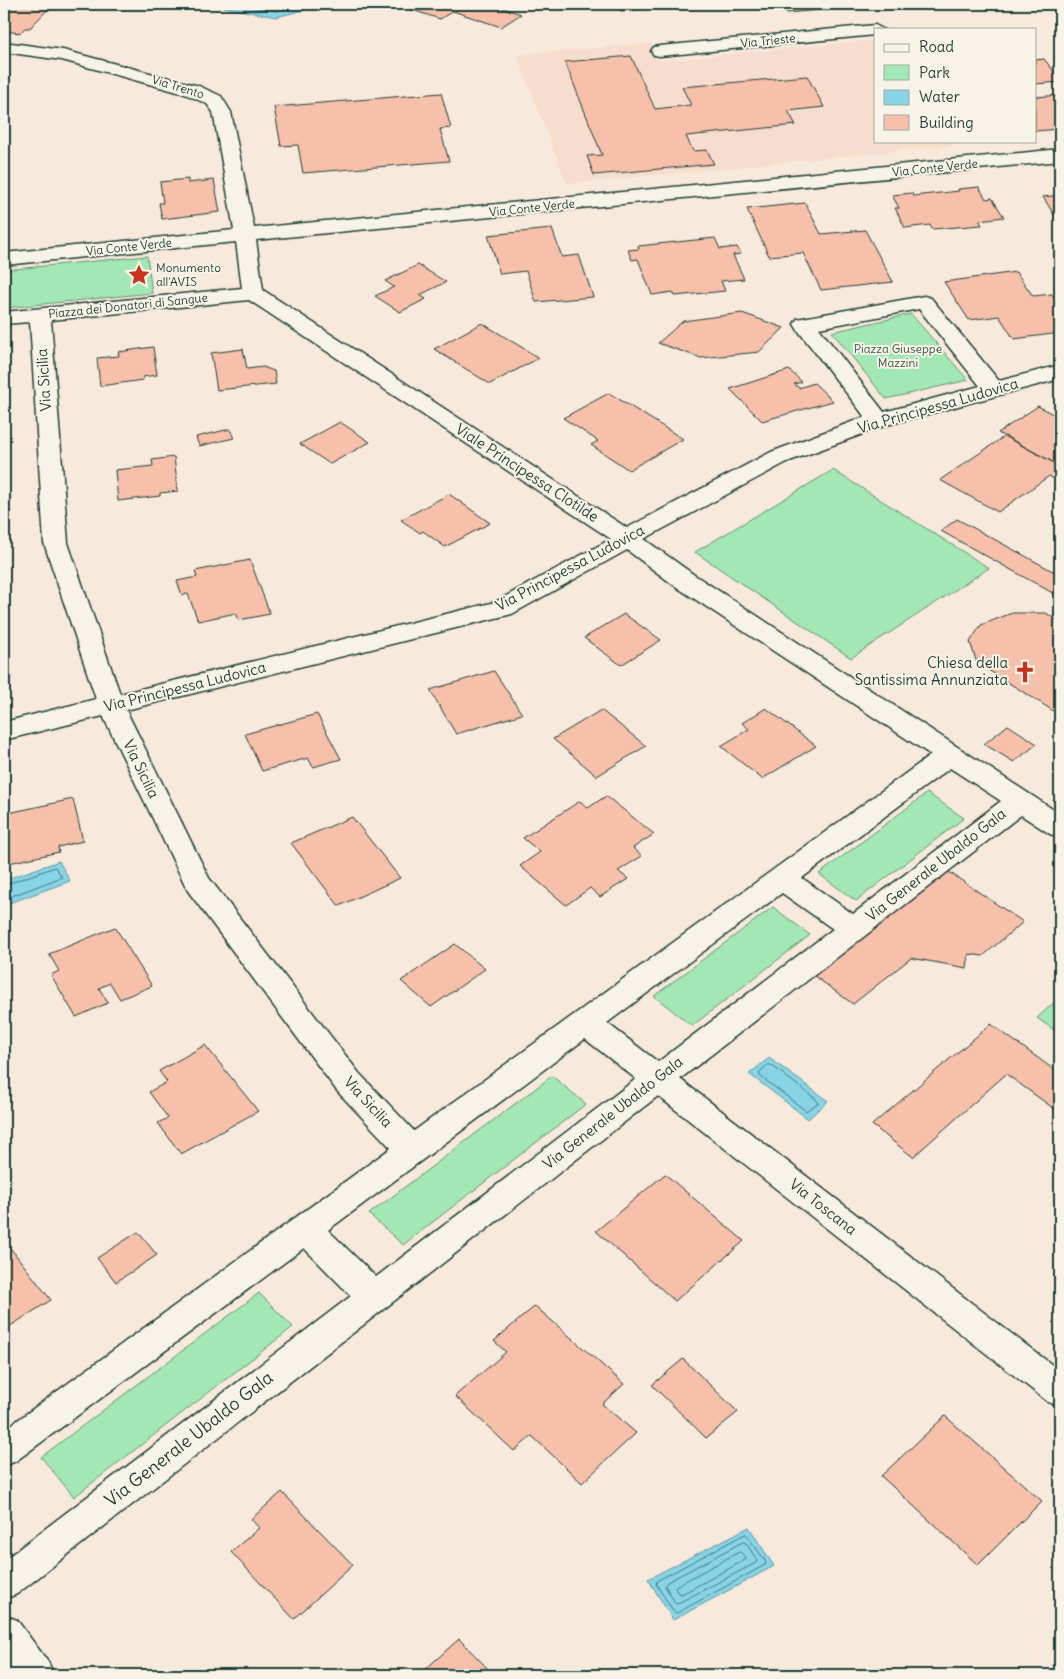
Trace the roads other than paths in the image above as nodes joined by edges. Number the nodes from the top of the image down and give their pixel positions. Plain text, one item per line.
1 (874, 30) edge
2 (4, 47) edge
3 (660, 51) dead end
4 (990, 142) edge
5 (1060, 155) edge
6 (1003, 161) junction
7 (245, 235) junction
8 (4, 260) edge
9 (253, 293) junction
10 (40, 315) junction
11 (4, 318) edge
12 (1060, 372) edge
13 (994, 388) junction
14 (879, 420) junction
15 (627, 539) junction
16 (111, 706) junction
17 (4, 731) edge
18 (949, 755) junction
19 (1020, 801) junction
20 (1060, 827) edge
21 (781, 878) junction
22 (853, 929) junction
23 (585, 1022) junction
24 (658, 1078) junction
25 (413, 1150) junction
26 (305, 1228) junction
27 (374, 1296) junction
28 (1060, 1391) edge
29 (4, 1450) edge
30 (4, 1582) edge
31 (4, 1633) edge
32 (35, 1675) edge

1 - 3 street, Via Trieste
2 - 7 street, Via Trento
4 - 6 street
5 - 6 street, Via Conte Verde
6 - 7 street, Via Conte Verde
7 - 8 street, Via Conte Verde
7 - 9 street
9 - 10 street, Piazza dei Donatori di Sangue
9 - 15 street, Viale Principessa Clotilde
10 - 11 street, Piazza dei Donatori di Sangue
10 - 16 street, Via Sicilia
12 - 13 street, Via Principessa Ludovica
13 - 14 street, Via Principessa Ludovica
13 - 14 street
14 - 15 street, Via Principessa Ludovica
15 - 16 street, Via Principessa Ludovica
15 - 18 street, Viale Principessa Clotilde
16 - 17 street, Via Principessa Ludovica
16 - 25 street, Via Sicilia
18 - 19 street, Viale Principessa Clotilde
18 - 21 street
19 - 20 street, Viale Principessa Clotilde
19 - 22 street, Via Generale Ubaldo Gala
21 - 22 street, Via Generale Ubaldo Gala
21 - 23 street
22 - 24 street, Via Generale Ubaldo Gala
23 - 24 street, Via Toscana
23 - 25 street
24 - 27 street, Via Generale Ubaldo Gala
24 - 28 street, Via Toscana
25 - 26 street
26 - 27 street
26 - 29 street
27 - 30 street, Via Generale Ubaldo Gala
31 - 32 street

